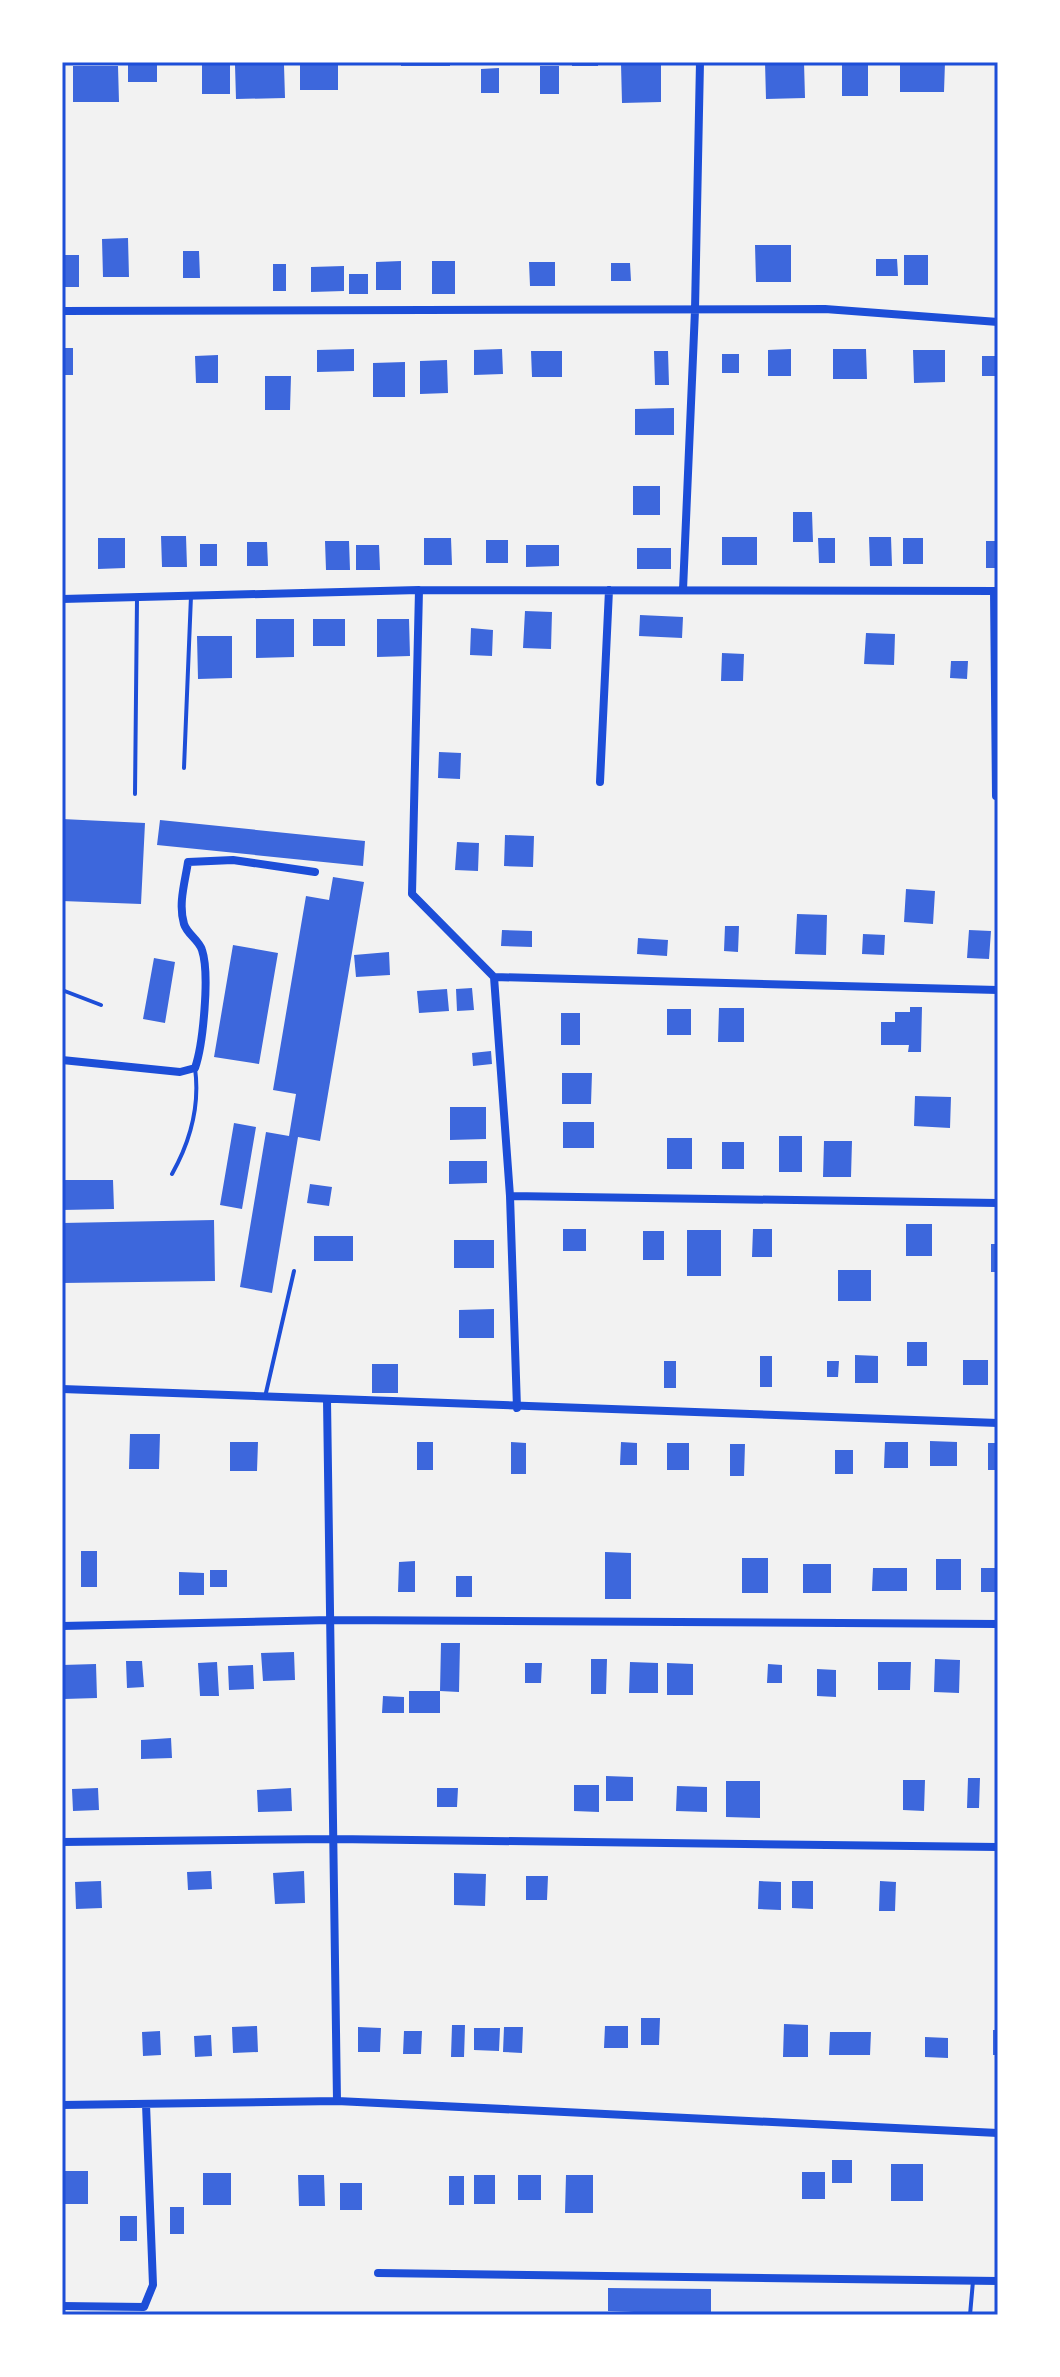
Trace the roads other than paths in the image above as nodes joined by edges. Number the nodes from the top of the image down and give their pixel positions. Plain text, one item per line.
1 (700, 62) edge
2 (695, 310) junction
3 (62, 311) edge
4 (998, 322) edge
5 (419, 590) junction
6 (609, 590) junction
7 (683, 590) junction
8 (996, 591) edge
9 (191, 596) junction
10 (137, 597) junction
11 (62, 599) edge
12 (184, 768) dead end
13 (600, 782) dead end
14 (135, 794) dead end
15 (996, 796) dead end
16 (315, 872) dead end
17 (494, 977) junction
18 (62, 990) edge
19 (998, 990) edge
20 (101, 1005) dead end
21 (62, 1060) edge
22 (195, 1068) junction
23 (172, 1174) dead end
24 (510, 1196) junction
25 (998, 1203) edge
26 (294, 1271) dead end
27 (62, 1389) edge
28 (265, 1397) junction
29 (327, 1400) junction
30 (517, 1408) junction
31 (998, 1423) edge
32 (330, 1620) junction
33 (998, 1624) edge
34 (62, 1626) edge
35 (333, 1839) junction
36 (62, 1842) edge
37 (998, 1847) edge
38 (337, 2101) junction
39 (146, 2104) junction
40 (62, 2105) edge
41 (998, 2133) edge
42 (378, 2273) dead end
43 (973, 2281) junction
44 (998, 2281) edge
45 (62, 2306) edge
46 (970, 2315) edge

1 - 2 street
2 - 3 street
2 - 4 street
2 - 7 street
5 - 6 street
5 - 9 street
5 - 17 street
6 - 7 street
6 - 13 street
7 - 8 street
8 - 15 street
9 - 10 street
9 - 12 lane
10 - 11 street
10 - 14 lane
16 - 22 street
17 - 19 street
17 - 24 street
18 - 20 lane
21 - 22 street
22 - 23 lane
24 - 25 street
24 - 30 street
26 - 28 lane
27 - 28 street
28 - 29 street
29 - 30 street
29 - 32 street
30 - 31 street
32 - 33 street
32 - 34 street
32 - 35 street
35 - 36 street
35 - 37 street
35 - 38 street
38 - 39 street
38 - 41 street
39 - 40 street
39 - 45 street
42 - 43 street
43 - 44 street
43 - 46 lane

